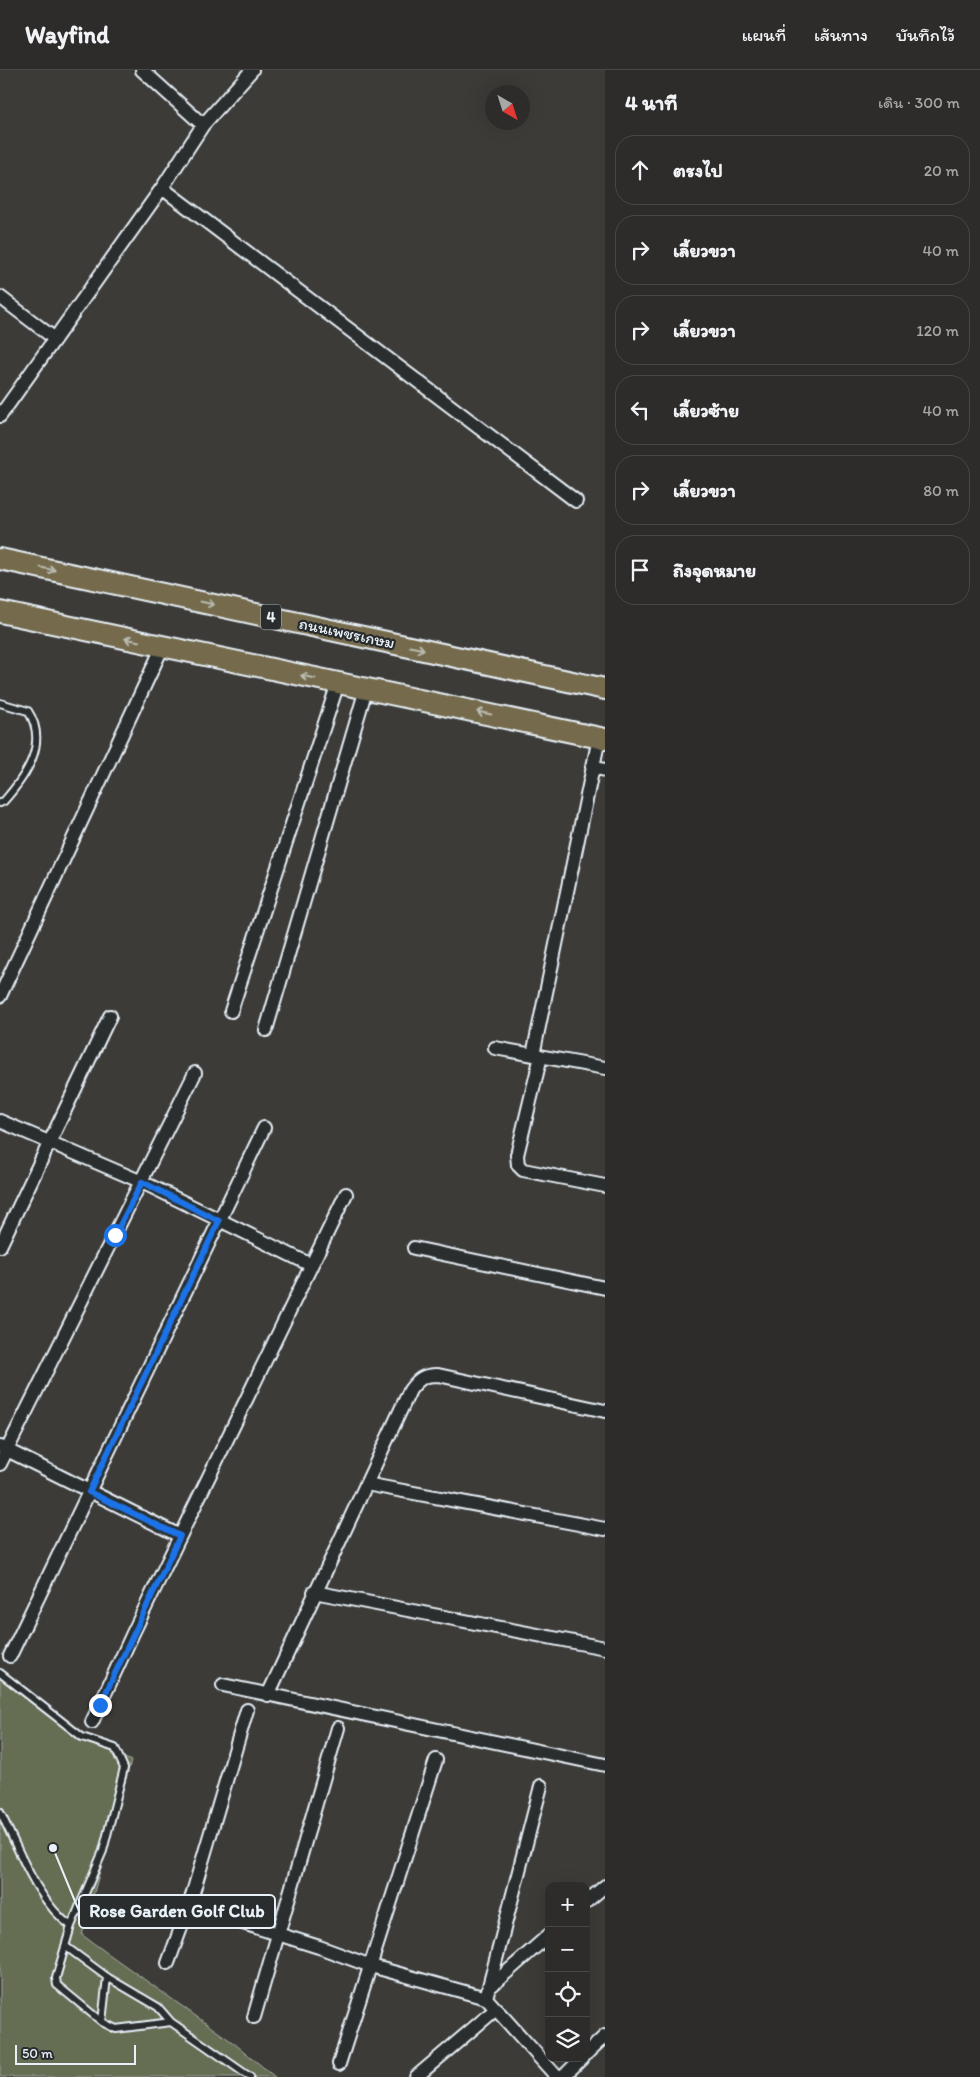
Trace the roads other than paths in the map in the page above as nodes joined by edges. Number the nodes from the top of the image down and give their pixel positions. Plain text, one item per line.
1 (142, 70) edge
2 (252, 70) edge
3 (203, 126) junction
4 (162, 188) junction
5 (0, 297) edge
6 (55, 339) junction
7 (0, 416) edge
8 (576, 501) dead end
9 (0, 559) edge
10 (0, 612) edge
11 (163, 646) junction
12 (338, 683) junction
13 (366, 689) junction
14 (605, 689) edge
15 (0, 703) edge
16 (602, 738) edge
17 (592, 767) junction
18 (605, 770) edge
19 (0, 803) edge
20 (5, 970) edge
21 (0, 996) edge
22 (231, 1011) dead end
23 (110, 1016) dead end
24 (266, 1030) dead end
25 (495, 1048) dead end
26 (537, 1055) junction
27 (605, 1068) edge
28 (195, 1073) dead end
29 (0, 1120) edge
30 (264, 1128) dead end
31 (50, 1141) junction
32 (142, 1182) junction
33 (605, 1186) edge
34 (346, 1194) dead end
35 (219, 1221) junction
36 (0, 1246) edge
37 (414, 1248) dead end
38 (311, 1266) junction
39 (605, 1288) edge
40 (605, 1411) edge
41 (3, 1448) edge
42 (0, 1464) edge
43 (366, 1484) junction
44 (89, 1492) junction
45 (605, 1529) edge
46 (180, 1536) junction
47 (314, 1592) junction
48 (605, 1648) edge
49 (10, 1656) dead end
50 (0, 1673) edge
51 (222, 1685) dead end
52 (268, 1695) junction
53 (246, 1710) dead end
54 (92, 1722) dead end
55 (338, 1728) dead end
56 (436, 1760) dead end
57 (605, 1765) edge
58 (541, 1786) dead end
59 (0, 1812) edge
60 (605, 1886) edge
61 (590, 1899) edge
62 (188, 1906) junction
63 (71, 1926) junction
64 (279, 1934) junction
65 (545, 1940) edge
66 (65, 1946) junction
67 (168, 1963) dead end
68 (371, 1966) junction
69 (107, 1977) junction
70 (488, 1993) junction
71 (496, 2009) junction
72 (254, 2017) dead end
73 (102, 2022) junction
74 (171, 2022) junction
75 (605, 2036) edge
76 (590, 2050) edge
77 (578, 2062) edge
78 (339, 2064) dead end
79 (250, 2077) edge
80 (416, 2077) edge
81 (557, 2077) edge
82 (563, 2077) edge

1 - 3 street
2 - 3 street
3 - 4 street
4 - 6 street
4 - 8 street
5 - 6 street
6 - 7 street
9 -> 14 main road, ถนนเพชรเกษม / 4
11 -> 10 main road
12 -> 11 main road
11 - 20 street
12 - 13 main road
12 - 22 street
16 -> 13 main road
13 - 24 street
15 - 19 lane
16 - 17 street
17 - 18 street
17 - 26 street
20 - 21 street
23 - 31 street
25 - 26 street
26 - 27 street
26 - 33 street
28 - 32 street
29 - 31 street
30 - 35 street
31 - 32 street
31 - 36 street
32 - 35 street
32 - 41 street
34 - 38 street
35 - 38 street
35 - 44 street
37 - 39 street
38 - 46 street
40 - 43 street
41 - 42 street
41 - 44 street
43 - 45 street
43 - 47 street
44 - 46 street
44 - 49 street
46 - 54 street
47 - 48 street
47 - 52 street
50 - 63 lane
51 - 52 street
52 - 57 street
53 - 62 street
55 - 64 street
56 - 68 street
58 - 70 street
59 - 63 lane
60 - 61 street
62 - 64 street
62 - 67 street
63 - 66 lane
64 - 68 street
64 - 72 street
65 - 70 street
66 - 69 lane
66 - 73 lane
68 - 70 street
68 - 78 street
69 - 73 lane
69 - 74 lane
70 - 71 street
71 - 80 street
71 - 81 street
73 - 74 lane
74 - 79 lane
75 - 76 street
77 - 82 street

